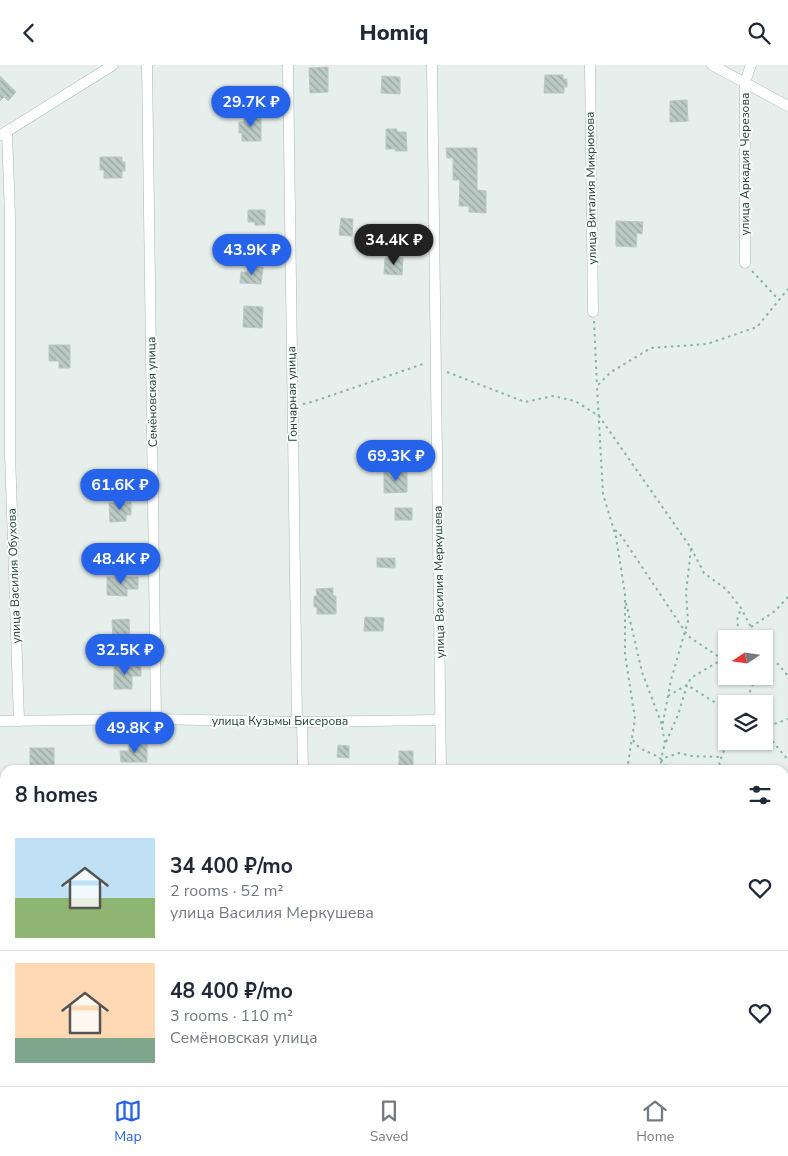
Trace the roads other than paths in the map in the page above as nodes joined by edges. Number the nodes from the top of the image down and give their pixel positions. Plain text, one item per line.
1 (114, 65) edge
2 (147, 65) edge
3 (288, 65) edge
4 (432, 65) edge
5 (590, 65) edge
6 (712, 65) edge
7 (751, 65) edge
8 (744, 82) junction
9 (788, 106) edge
10 (3, 133) edge
11 (745, 263) road end
12 (593, 312) road end
13 (156, 719) junction
14 (440, 720) junction
15 (0, 721) edge
16 (19, 721) junction
17 (300, 722) junction
18 (303, 765) edge
19 (441, 765) edge

1 - 10 street
2 - 13 street, Семёновская улица
3 - 17 street, Гончарная улица
4 - 14 street, улица Василия Меркушева
5 - 12 street, улица Виталия Микрюкова
6 - 8 street
7 - 8 street, улица Аркадия Черезова
8 - 9 street
8 - 11 street, улица Аркадия Черезова
10 - 16 street, улица Василия Обухова
13 - 16 street, улица Кузьмы Бисерова
13 - 17 street, улица Кузьмы Бисерова
14 - 17 street, улица Кузьмы Бисерова
14 - 19 street, улица Василия Меркушева
15 - 16 street, улица Кузьмы Бисерова
17 - 18 street, Гончарная улица

